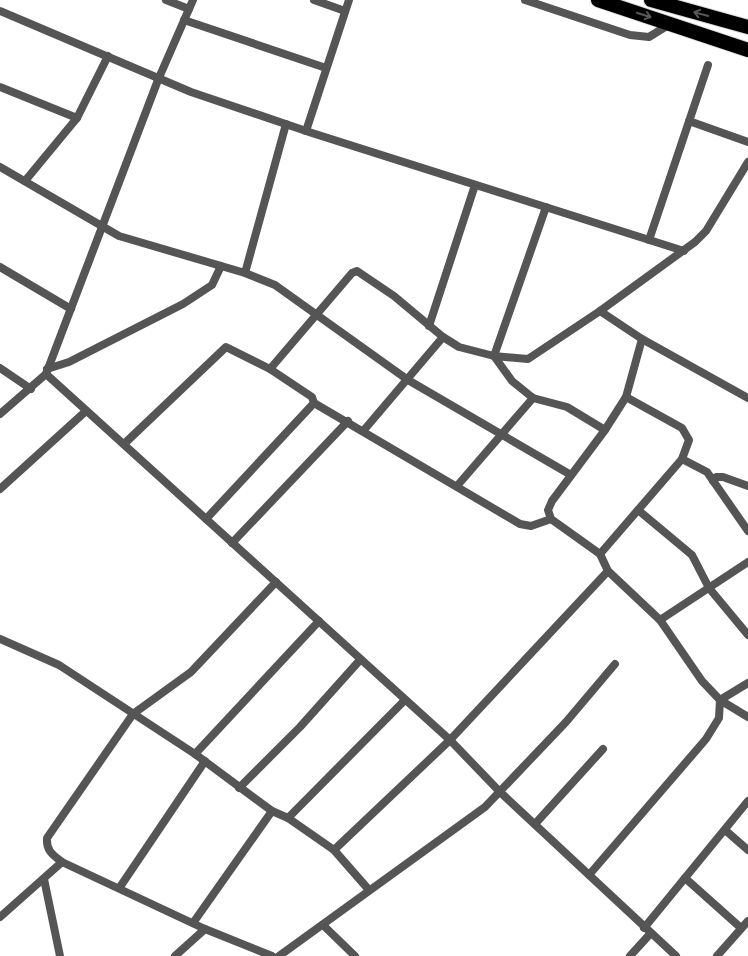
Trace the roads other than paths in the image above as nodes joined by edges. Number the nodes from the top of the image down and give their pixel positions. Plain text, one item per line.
1 (166, 0) edge
2 (193, 0) edge
3 (314, 0) edge
4 (349, 0) edge
5 (525, 0) edge
6 (598, 0) edge
7 (651, 0) edge
8 (189, 9) junction
9 (345, 10) junction
10 (0, 11) edge
11 (184, 20) junction
12 (670, 24) junction
13 (748, 27) edge
14 (748, 50) edge
15 (108, 56) junction
16 (708, 65) dead end
17 (326, 68) junction
18 (158, 80) junction
19 (0, 87) edge
20 (77, 118) junction
21 (689, 121) junction
22 (286, 124) junction
23 (306, 131) junction
24 (748, 142) edge
25 (748, 162) edge
26 (0, 167) edge
27 (25, 182) junction
28 (475, 185) junction
29 (546, 207) junction
30 (102, 226) junction
31 (649, 240) junction
32 (684, 251) junction
33 (221, 266) junction
34 (0, 267) edge
35 (245, 273) junction
36 (71, 309) junction
37 (600, 311) junction
38 (315, 315) junction
39 (429, 326) junction
40 (443, 337) junction
41 (642, 339) junction
42 (494, 356) junction
43 (0, 368) edge
44 (270, 369) junction
45 (46, 371) junction
46 (408, 380) junction
47 (31, 389) junction
48 (626, 397) junction
49 (534, 398) junction
50 (748, 398) edge
51 (314, 403) junction
52 (86, 410) junction
53 (0, 414) edge
54 (348, 421) junction
55 (364, 430) junction
56 (605, 430) junction
57 (501, 434) junction
58 (124, 444) junction
59 (682, 459) junction
60 (571, 474) junction
61 (713, 480) junction
62 (457, 486) junction
63 (748, 486) edge
64 (0, 489) edge
65 (638, 510) junction
66 (206, 519) junction
67 (551, 519) junction
68 (745, 520) edge
69 (748, 532) edge
70 (232, 543) junction
71 (600, 554) junction
72 (748, 562) edge
73 (608, 571) junction
74 (276, 582) junction
75 (709, 588) junction
76 (660, 620) junction
77 (319, 621) junction
78 (748, 635) edge
79 (0, 639) edge
80 (360, 660) junction
81 (615, 664) dead end
82 (748, 683) edge
83 (405, 700) junction
84 (720, 700) junction
85 (133, 714) junction
86 (748, 718) edge
87 (450, 740) junction
88 (603, 749) dead end
89 (195, 754) junction
90 (204, 761) junction
91 (239, 788) junction
92 (500, 792) junction
93 (748, 801) edge
94 (272, 811) junction
95 (288, 818) junction
96 (535, 824) junction
97 (725, 830) junction
98 (334, 850) junction
99 (748, 850) edge
100 (62, 862) junction
101 (589, 876) junction
102 (685, 878) junction
103 (44, 879) junction
104 (120, 887) junction
105 (369, 890) junction
106 (0, 917) edge
107 (748, 920) edge
108 (194, 923) junction
109 (323, 925) junction
110 (742, 928) junction
111 (205, 929) junction
112 (647, 931) junction
113 (60, 956) edge
114 (175, 956) edge
115 (272, 956) edge
116 (279, 956) edge
117 (355, 956) edge
118 (630, 956) edge
119 (676, 956) edge
120 (717, 956) edge

1 - 8 street
2 - 8 street
3 - 9 street
4 - 9 street
5 - 12 street
6 -> 12 highway
13 -> 7 highway
8 - 11 street
9 - 17 street
10 - 15 street
11 - 17 street
11 - 18 street
12 - 14 highway
15 - 18 street
15 - 20 street
16 - 21 street
17 - 23 street
18 - 22 street
18 - 30 street
19 - 20 street
20 - 27 street
21 - 24 street
21 - 31 street
22 - 23 street
22 - 35 street
23 - 28 street
25 - 32 street
26 - 27 street
27 - 30 street
28 - 29 street
28 - 39 street
29 - 31 street
29 - 42 street
30 - 33 street
30 - 36 street
31 - 32 street
32 - 37 street
33 - 35 street
33 - 45 street
34 - 36 street
35 - 38 street
36 - 45 street
37 - 41 street
37 - 42 street
38 - 39 street
38 - 44 street
38 - 46 street
39 - 40 street
40 - 42 street
40 - 46 street
41 - 48 street
41 - 50 street
42 - 49 street
43 - 47 street
44 - 51 street
44 - 58 street
45 - 47 street
45 - 52 street
46 - 55 street
46 - 57 street
47 - 53 street
48 - 56 street
48 - 59 street
49 - 56 street
49 - 57 street
51 - 54 street
51 - 66 street
52 - 58 street
52 - 64 street
54 - 55 street
54 - 70 street
55 - 62 street
56 - 60 street
57 - 60 street
57 - 62 street
58 - 66 street
59 - 61 street
59 - 65 street
60 - 67 street
61 - 63 street
61 - 68 street
62 - 67 street
65 - 71 street
65 - 75 street
66 - 70 street
67 - 71 street
68 - 69 street
70 - 74 street
71 - 73 street
72 - 75 street
73 - 76 street
73 - 87 street
74 - 77 street
74 - 85 street
75 - 76 street
75 - 78 street
76 - 84 street
77 - 80 street
77 - 89 street
79 - 85 street
80 - 83 street
80 - 91 street
81 - 92 street
82 - 84 street
83 - 87 street
83 - 95 street
84 - 86 street
84 - 101 street
85 - 89 street
85 - 100 street
87 - 92 street
87 - 98 street
88 - 96 street
89 - 90 street
90 - 91 street
90 - 104 street
91 - 94 street
92 - 96 street
92 - 105 street
93 - 97 street
94 - 95 street
94 - 108 street
95 - 98 street
96 - 101 street
97 - 99 street
97 - 102 street
98 - 105 street
100 - 103 street
100 - 104 street
101 - 112 street
102 - 110 street
102 - 112 street
103 - 106 street
103 - 113 street
104 - 108 street
105 - 109 street
107 - 110 street
108 - 111 street
109 - 116 street
109 - 117 street
110 - 120 street
111 - 114 street
111 - 115 street
112 - 118 street
112 - 119 street

